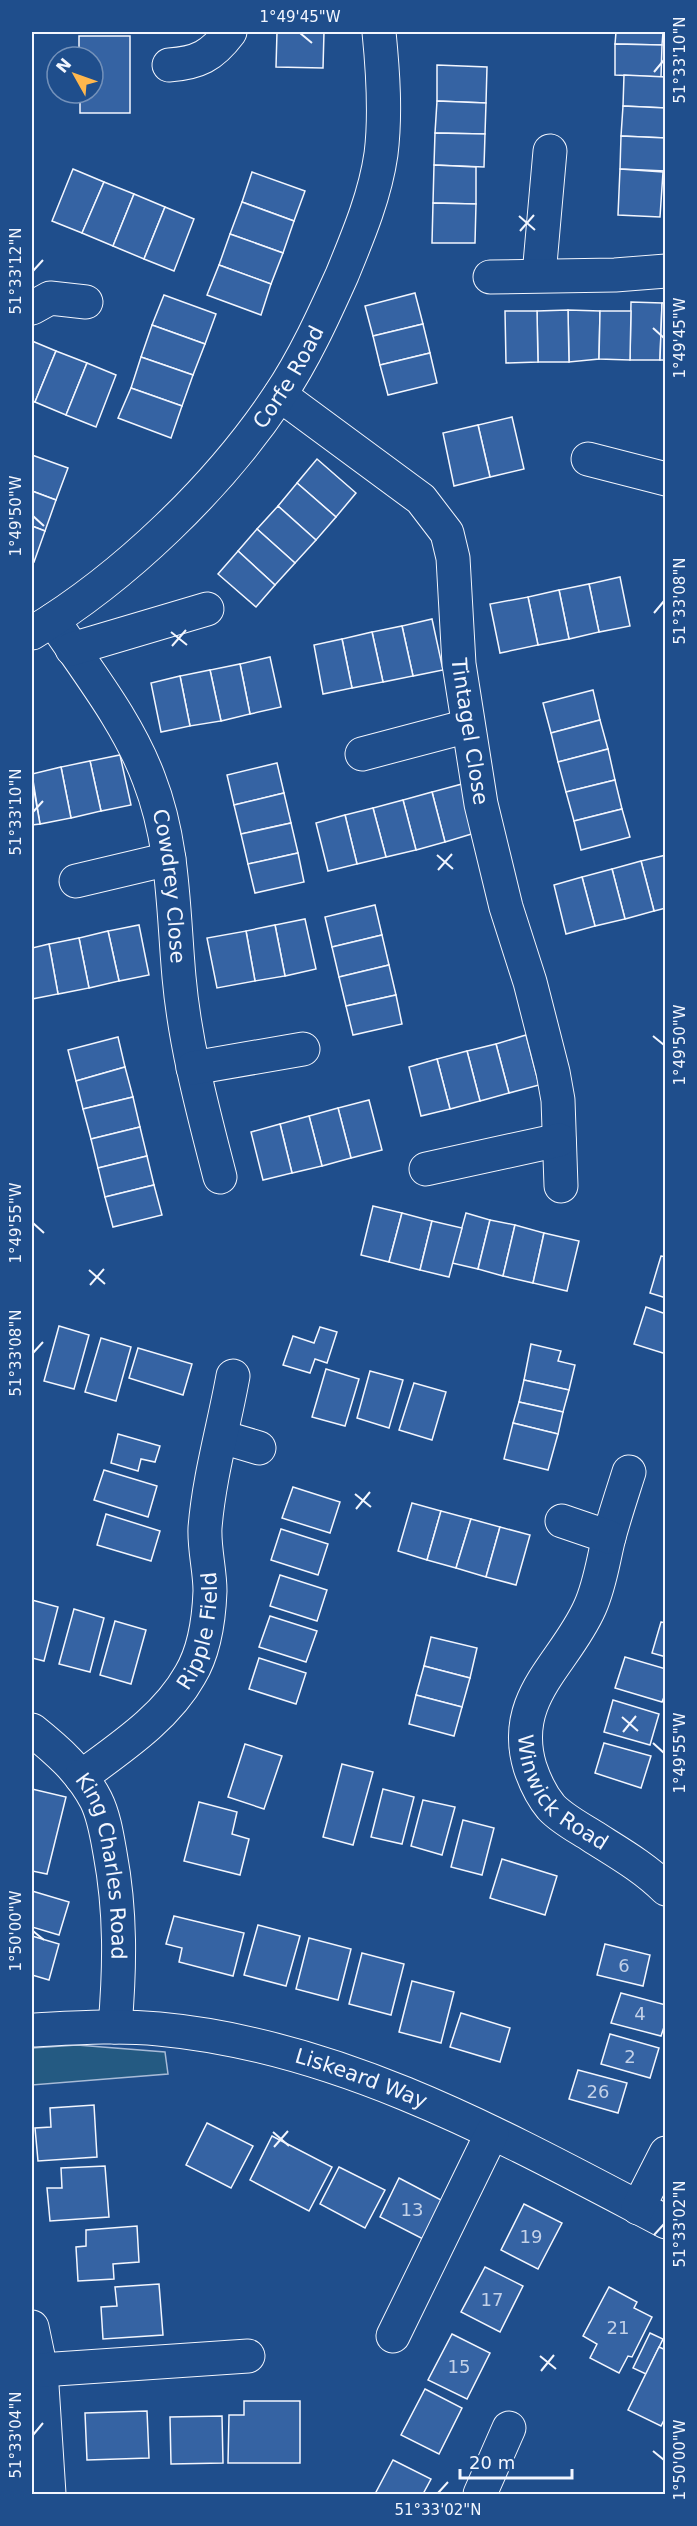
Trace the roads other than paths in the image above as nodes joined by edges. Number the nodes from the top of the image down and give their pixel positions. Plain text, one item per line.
1 (230, 32) edge
2 (379, 32) edge
3 (169, 64) dead end
4 (550, 151) dead end
5 (666, 272) edge
6 (539, 275) junction
7 (490, 277) dead end
8 (86, 302) dead end
9 (32, 308) edge
10 (280, 395) junction
11 (588, 459) dead end
12 (666, 479) edge
13 (207, 609) dead end
14 (42, 626) edge
15 (72, 649) junction
16 (468, 726) junction
17 (362, 754) dead end
18 (169, 859) junction
19 (76, 881) dead end
20 (303, 1049) dead end
21 (193, 1068) junction
22 (559, 1140) junction
23 (426, 1169) dead end
24 (220, 1177) dead end
25 (561, 1186) dead end
26 (233, 1376) dead end
27 (222, 1437) junction
28 (259, 1448) dead end
29 (629, 1472) dead end
30 (562, 1521) dead end
31 (609, 1537) junction
32 (32, 1730) edge
33 (81, 1777) junction
34 (666, 1889) edge
35 (115, 2026) junction
36 (32, 2030) edge
37 (492, 2133) junction
38 (666, 2153) edge
39 (652, 2215) edge
40 (32, 2327) edge
41 (393, 2336) dead end
42 (248, 2356) dead end
43 (41, 2370) junction
44 (509, 2428) dead end
45 (49, 2494) edge
46 (480, 2494) edge

1 - 3 street
2 - 10 street, Corfe Road
4 - 6 street
5 - 6 street
6 - 7 street
8 - 9 street
10 - 14 street, Corfe Road
10 - 16 street, Tintagel Close
11 - 12 street
13 - 15 street
14 - 15 street, Cowdrey Close
15 - 18 street, Cowdrey Close
16 - 17 street
16 - 22 street, Tintagel Close
18 - 19 street
18 - 21 street, Cowdrey Close
20 - 21 street
21 - 24 street, Cowdrey Close
22 - 23 street
22 - 25 street, Tintagel Close
26 - 27 street, Ripple Field
27 - 28 street
27 - 33 street, Ripple Field
29 - 31 street, Winwick Road
30 - 31 street
31 - 34 street, Winwick Road
32 - 33 street, King Charles Road
33 - 35 street, King Charles Road
35 - 36 street, Liskeard Way
35 - 37 street, Liskeard Way
37 - 39 street, Liskeard Way
37 - 41 street
38 - 39 street
40 - 43 street
42 - 43 street
43 - 45 street
44 - 46 street

